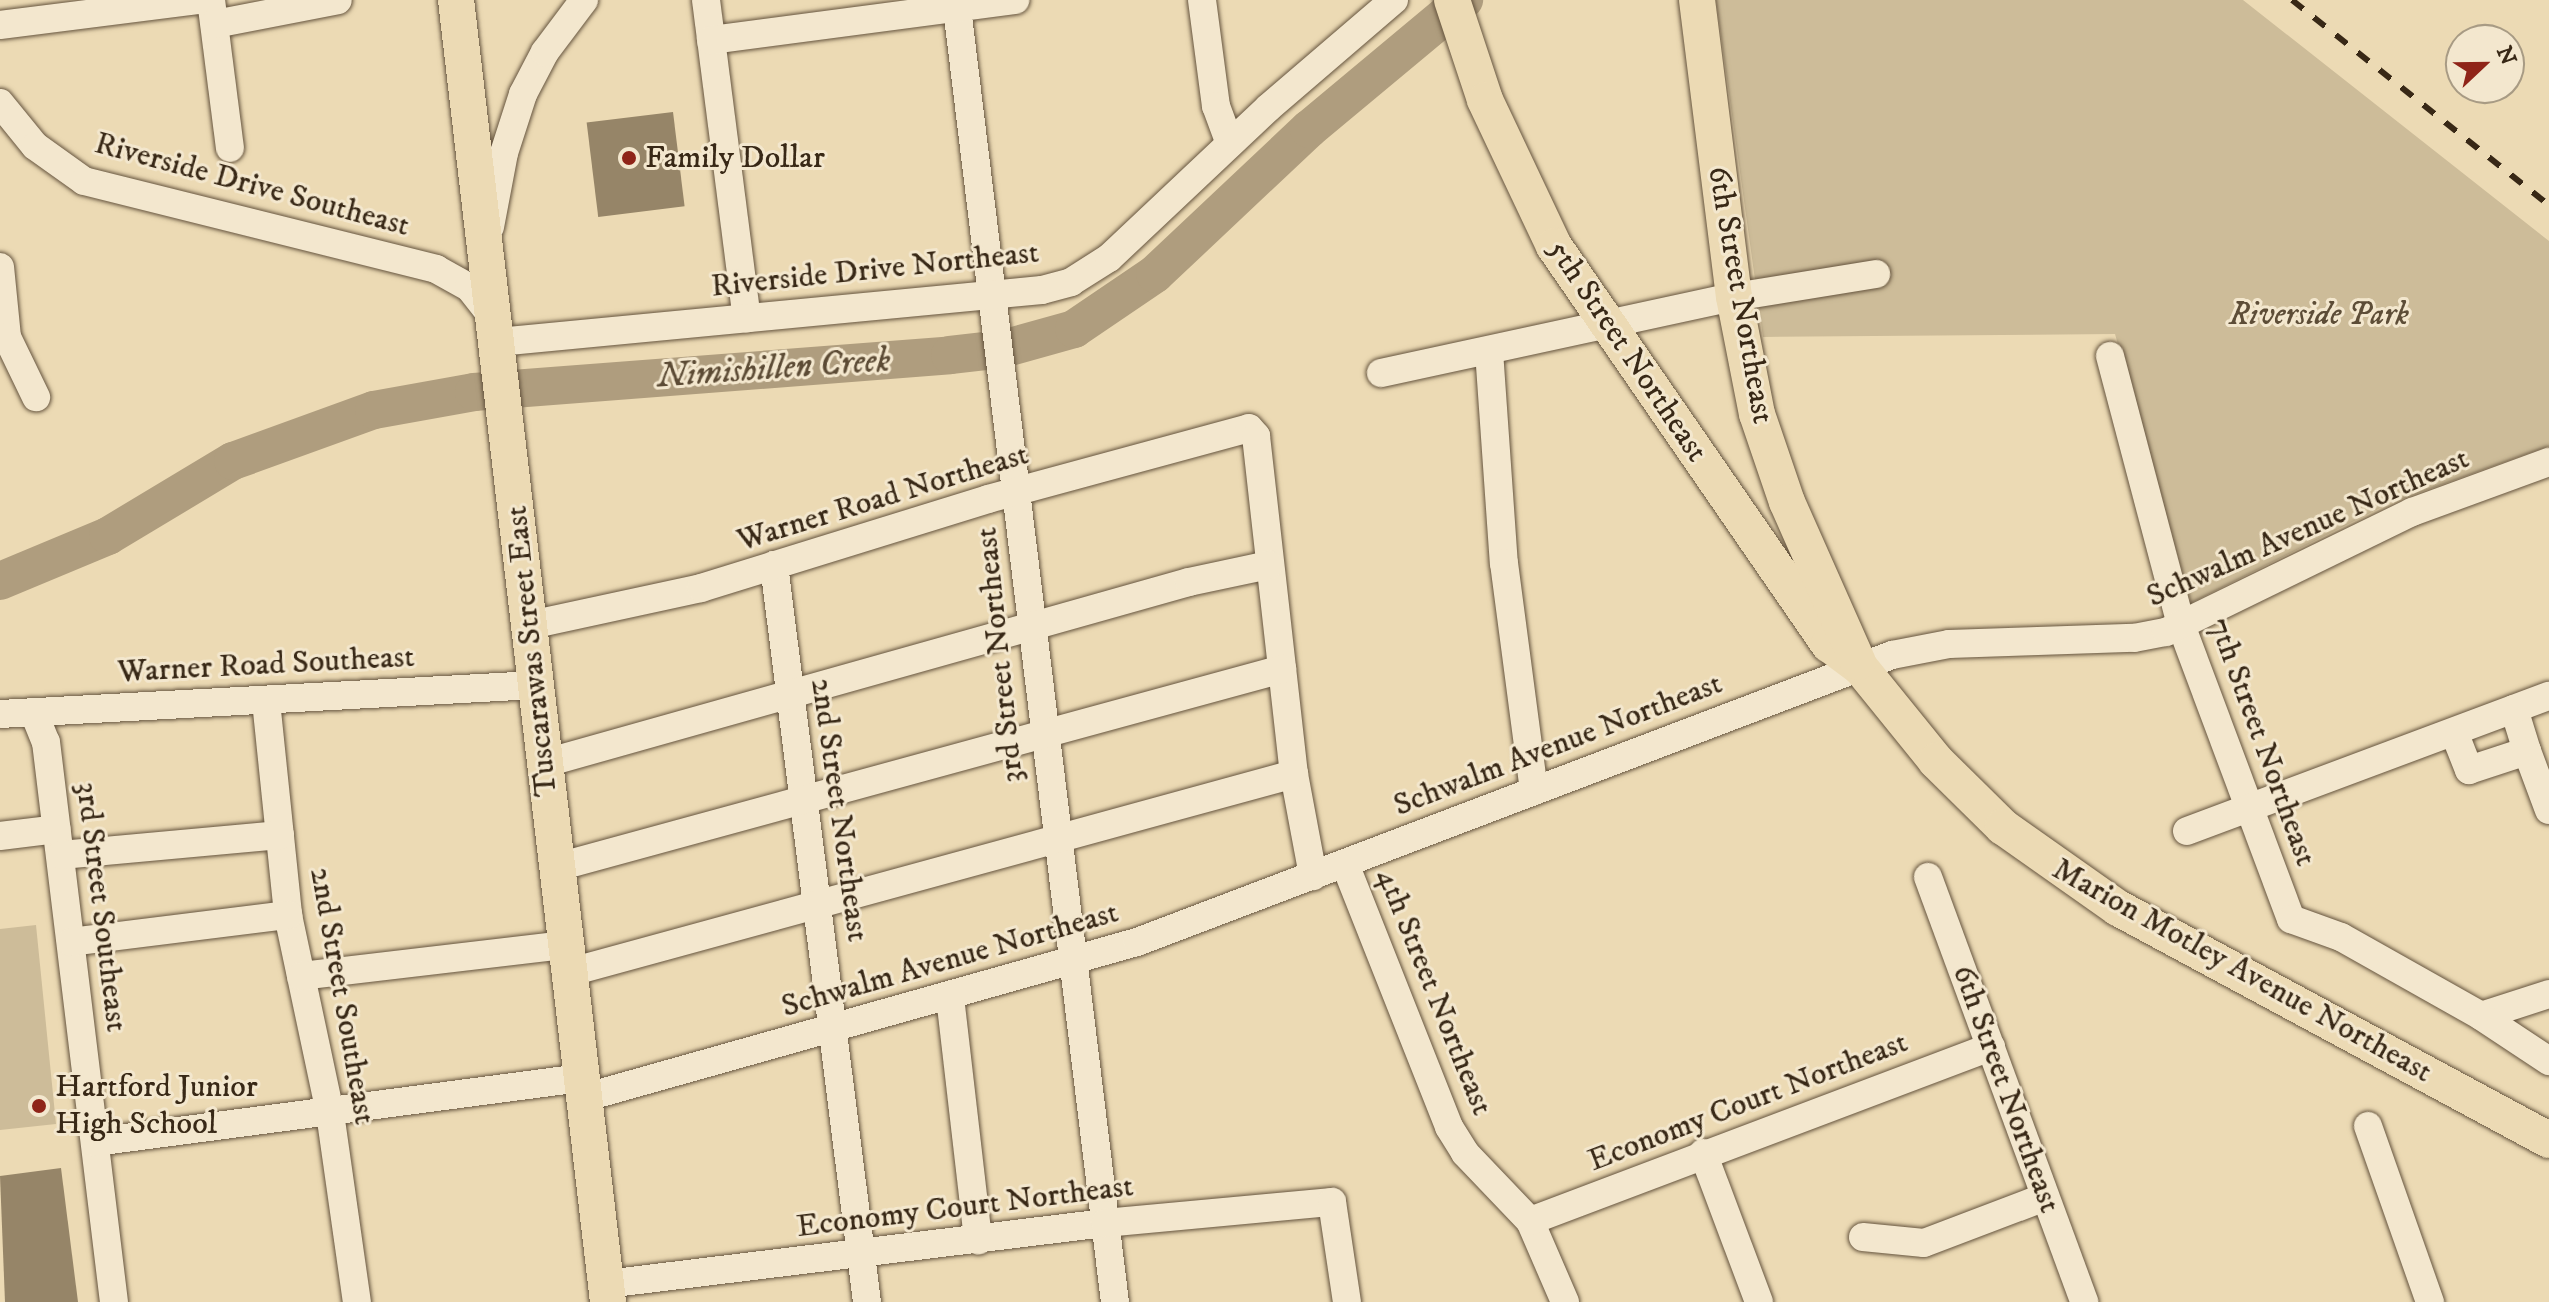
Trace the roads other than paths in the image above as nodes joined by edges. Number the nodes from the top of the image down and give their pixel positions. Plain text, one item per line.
1 (197, 0) edge
2 (338, 0) edge
3 (456, 0) edge
4 (584, 0) edge
5 (706, 0) edge
6 (1015, 0) edge
7 (1202, 0) edge
8 (1394, 0) edge
9 (1452, 0) edge
10 (1697, 0) edge
11 (957, 4) edge
12 (213, 12) edge
13 (0, 25) edge
14 (711, 40) junction
15 (0, 103) edge
16 (1230, 144) junction
17 (230, 148) dead end
18 (487, 260) junction
19 (0, 267) edge
20 (1876, 274) dead end
21 (1734, 297) junction
22 (993, 302) junction
23 (747, 318) junction
24 (1607, 326) junction
25 (497, 340) junction
26 (1489, 351) junction
27 (2110, 356) dead end
28 (1381, 373) dead end
29 (36, 397) dead end
30 (2549, 462) edge
31 (1016, 492) junction
32 (774, 565) junction
33 (1269, 565) junction
34 (530, 625) junction
35 (2181, 625) junction
36 (1031, 629) junction
37 (1860, 667) junction
38 (1282, 669) junction
39 (535, 685) junction
40 (2549, 696) edge
41 (789, 697) junction
42 (266, 701) junction
43 (2514, 709) junction
44 (34, 713) junction
45 (0, 714) edge
46 (2454, 732) junction
47 (1043, 735) junction
48 (2527, 751) junction
49 (542, 764) junction
50 (1294, 774) junction
51 (1534, 791) junction
52 (804, 801) junction
53 (2251, 808) junction
54 (2549, 810) edge
55 (2187, 831) dead end
56 (280, 835) junction
57 (0, 836) edge
58 (1055, 839) junction
59 (59, 842) junction
60 (1345, 864) junction
61 (554, 868) junction
62 (1313, 876) junction
63 (1928, 877) dead end
64 (818, 905) junction
65 (288, 915) junction
66 (71, 942) junction
67 (566, 959) junction
68 (1071, 963) junction
69 (301, 976) junction
70 (2549, 994) edge
71 (950, 997) junction
72 (2481, 1016) junction
73 (834, 1030) junction
74 (1991, 1047) junction
75 (2549, 1061) edge
76 (582, 1088) junction
77 (330, 1113) junction
78 (2368, 1126) dead end
79 (2549, 1140) edge
80 (95, 1142) junction
81 (1703, 1153) junction
82 (2045, 1197) junction
83 (1530, 1221) junction
84 (1105, 1223) junction
85 (1863, 1237) dead end
86 (978, 1240) junction
87 (862, 1255) junction
88 (607, 1293) edge
89 (114, 1302) edge
90 (357, 1302) edge
91 (867, 1302) edge
92 (1115, 1302) edge
93 (1347, 1302) edge
94 (1565, 1302) edge
95 (1759, 1302) edge
96 (2084, 1302) edge
97 (2430, 1302) edge

1 - 13 street
2 - 12 street
3 - 18 main road, Tuscarawas Street East
4 - 18 street
5 - 14 street
6 - 11 street
7 - 16 street
8 - 16 street, Riverside Drive Northeast
9 - 24 main road, 5th Street Northeast
10 - 21 main road, 6th Street Northeast
11 - 14 street
11 - 22 street, 3rd Street Northeast
12 - 17 street
14 - 23 street
15 - 25 street, Riverside Drive Southeast
16 - 22 street, Riverside Drive Northeast
18 - 25 main road, Tuscarawas Street East
19 - 29 street
20 - 21 street
21 - 24 street
21 - 37 main road, 6th Street Northeast
22 - 23 street, Riverside Drive Northeast
22 - 31 street, 3rd Street Northeast
23 - 25 street, Riverside Drive Northeast
24 - 26 street
24 - 37 main road, 5th Street Northeast
25 - 34 main road, Tuscarawas Street East
26 - 28 street
26 - 51 street
27 - 35 street, 7th Street Northeast
30 - 35 street, Schwalm Avenue Northeast
31 - 32 street, Warner Road Northeast
31 - 33 street, Warner Road Northeast
31 - 36 street, 3rd Street Northeast
32 - 34 street, Warner Road Northeast
32 - 41 street, 2nd Street Northeast
33 - 36 street
33 - 38 street
34 - 39 main road, Tuscarawas Street East
35 - 37 street, Schwalm Avenue Northeast
35 - 53 street, 7th Street Northeast
36 - 41 street
36 - 47 street, 3rd Street Northeast
37 - 51 street, Schwalm Avenue Northeast
37 - 79 main road, Marion Motley Avenue Northeast
38 - 47 street
38 - 50 street
39 - 42 street, Warner Road Southeast
39 - 49 main road, Tuscarawas Street East
40 - 43 street
41 - 49 street
41 - 52 street, 2nd Street Northeast
42 - 44 street, Warner Road Southeast
42 - 56 street, 2nd Street Southeast
43 - 46 street
43 - 48 street
44 - 45 street, Warner Road Southeast
44 - 59 street, 3rd Street Southeast
46 - 48 street
46 - 53 street
47 - 52 street
47 - 58 street, 3rd Street Northeast
48 - 54 street
49 - 61 main road, Tuscarawas Street East
50 - 58 street
50 - 62 street
51 - 60 street, Schwalm Avenue Northeast
52 - 61 street
52 - 64 street, 2nd Street Northeast
53 - 55 street
53 - 72 street, 7th Street Northeast
56 - 59 street
56 - 65 street, 2nd Street Southeast
57 - 59 street
58 - 64 street
58 - 68 street, 3rd Street Northeast
59 - 66 street, 3rd Street Southeast
60 - 62 street, Schwalm Avenue Northeast
60 - 83 street, 4th Street Northeast
61 - 67 main road, Tuscarawas Street East
62 - 68 street, Schwalm Avenue Northeast
63 - 74 street, 6th Street Northeast
64 - 67 street
64 - 73 street, 2nd Street Northeast
65 - 66 street
65 - 69 street, 2nd Street Southeast
66 - 80 street, 3rd Street Southeast
67 - 69 street
67 - 76 main road, Tuscarawas Street East
68 - 71 street, Schwalm Avenue Northeast
68 - 84 street, 3rd Street Northeast
69 - 77 street, 2nd Street Southeast
70 - 72 street
71 - 73 street, Schwalm Avenue Northeast
71 - 86 street
72 - 75 street
73 - 76 street, Schwalm Avenue Northeast
73 - 87 street, 2nd Street Northeast
74 - 81 street, Economy Court Northeast
74 - 82 street, 6th Street Northeast
76 - 77 street, Schwalm Avenue Northeast
76 - 88 main road, Tuscarawas Street East
77 - 80 street, Schwalm Avenue Northeast
77 - 90 street, 2nd Street Southeast
78 - 97 street
80 - 89 street, 3rd Street Southeast
81 - 83 street, Economy Court Northeast
81 - 95 street
82 - 85 street
82 - 96 street, 6th Street Northeast
83 - 94 street, 4th Street Northeast
84 - 86 street, Economy Court Northeast
84 - 92 street, 3rd Street Northeast
84 - 93 street, Economy Court Northeast
86 - 87 street, Economy Court Northeast
87 - 88 street, Economy Court Northeast
87 - 91 street, 2nd Street Northeast

